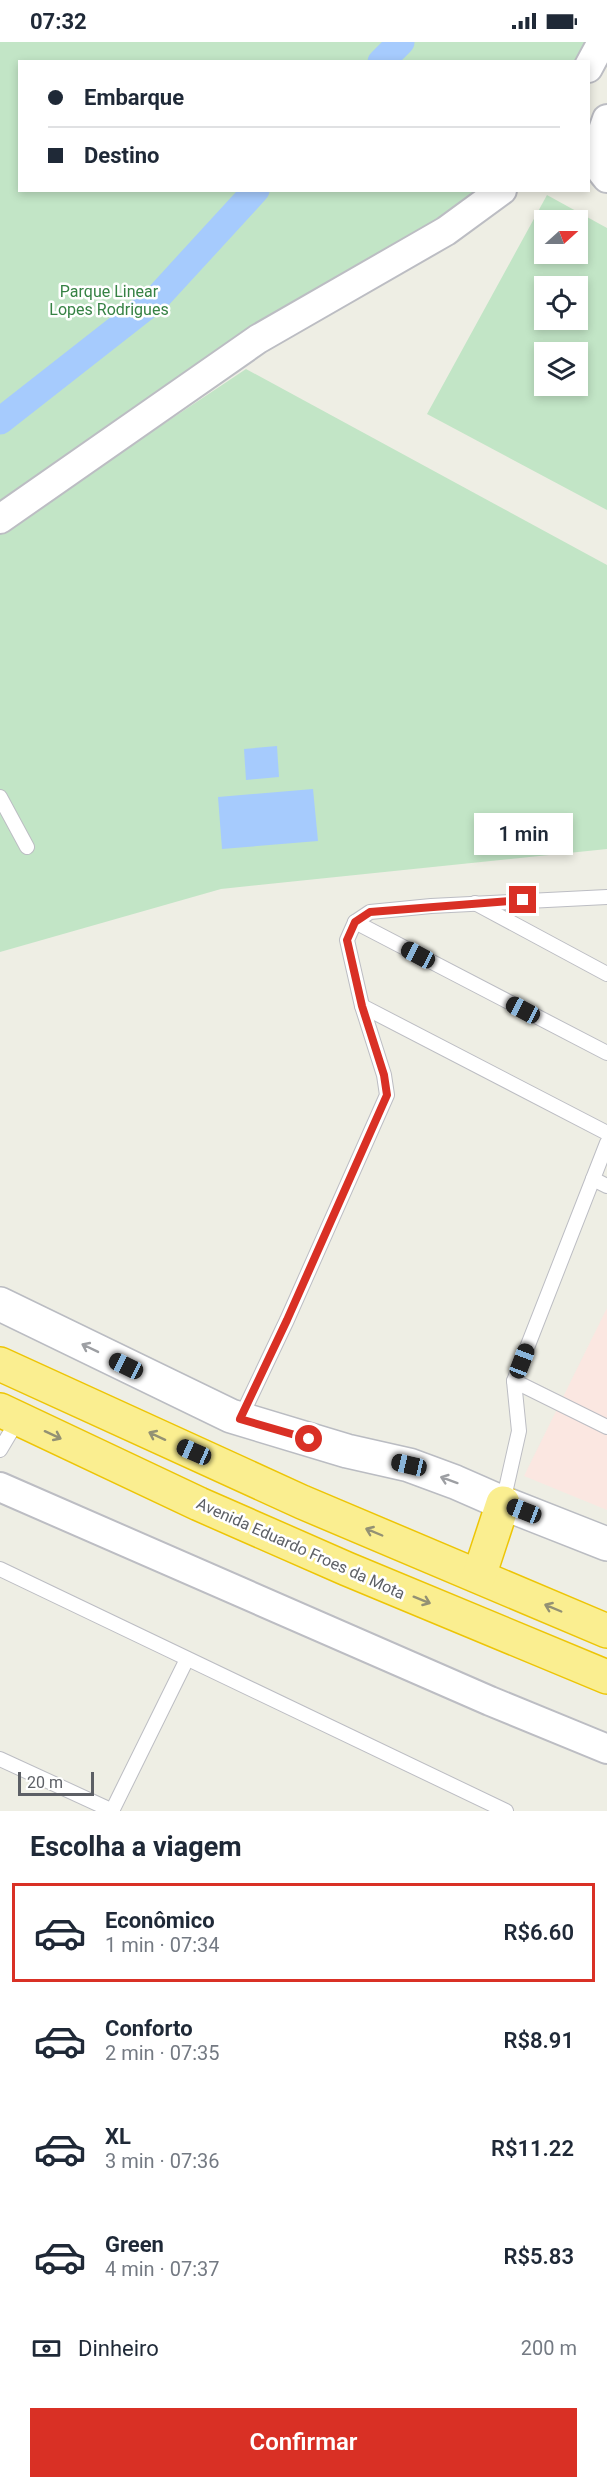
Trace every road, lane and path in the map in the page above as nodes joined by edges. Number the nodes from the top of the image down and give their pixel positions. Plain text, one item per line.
1 (602, 42) edge
2 (590, 65) edge
3 (607, 119) edge
4 (607, 178) edge
5 (499, 192) edge
6 (0, 519) edge
7 (0, 797) edge
8 (27, 847) dead end
9 (607, 897) edge
10 (475, 903) junction
11 (355, 922) junction
12 (607, 974) edge
13 (362, 1006) junction
14 (607, 1053) edge
15 (607, 1133) edge
16 (607, 1143) edge
17 (593, 1179) junction
18 (607, 1186) edge
19 (0, 1304) edge
20 (0, 1364) edge
21 (514, 1381) junction
22 (9, 1414) edge
23 (240, 1419) junction
24 (607, 1426) edge
25 (0, 1450) edge
26 (0, 1487) edge
27 (503, 1503) junction
28 (607, 1544) edge
29 (0, 1569) edge
30 (479, 1576) junction
31 (607, 1631) edge
32 (187, 1659) junction
33 (607, 1677) edge
34 (607, 1749) edge
35 (0, 1759) edge
36 (113, 1811) edge
37 (506, 1811) edge

1 - 2 street
3 - 4 street
5 - 6 street
7 - 8 lane
9 - 10 lane
10 - 11 lane
10 - 12 lane
11 - 13 lane
11 - 14 lane
13 - 15 lane
13 - 23 lane
16 - 17 lane
17 - 18 lane
17 - 21 lane
23 -> 19 street
30 -> 20 highway
21 - 24 lane
21 - 27 lane
22 - 25 lane
22 -> 33 highway, Avenida Eduardo Froes da Mota
27 -> 23 street
26 - 34 street
27 - 28 street
27 - 30 highway
29 - 32 lane
31 -> 30 highway
32 - 36 lane
32 - 37 lane
35 - 36 lane

